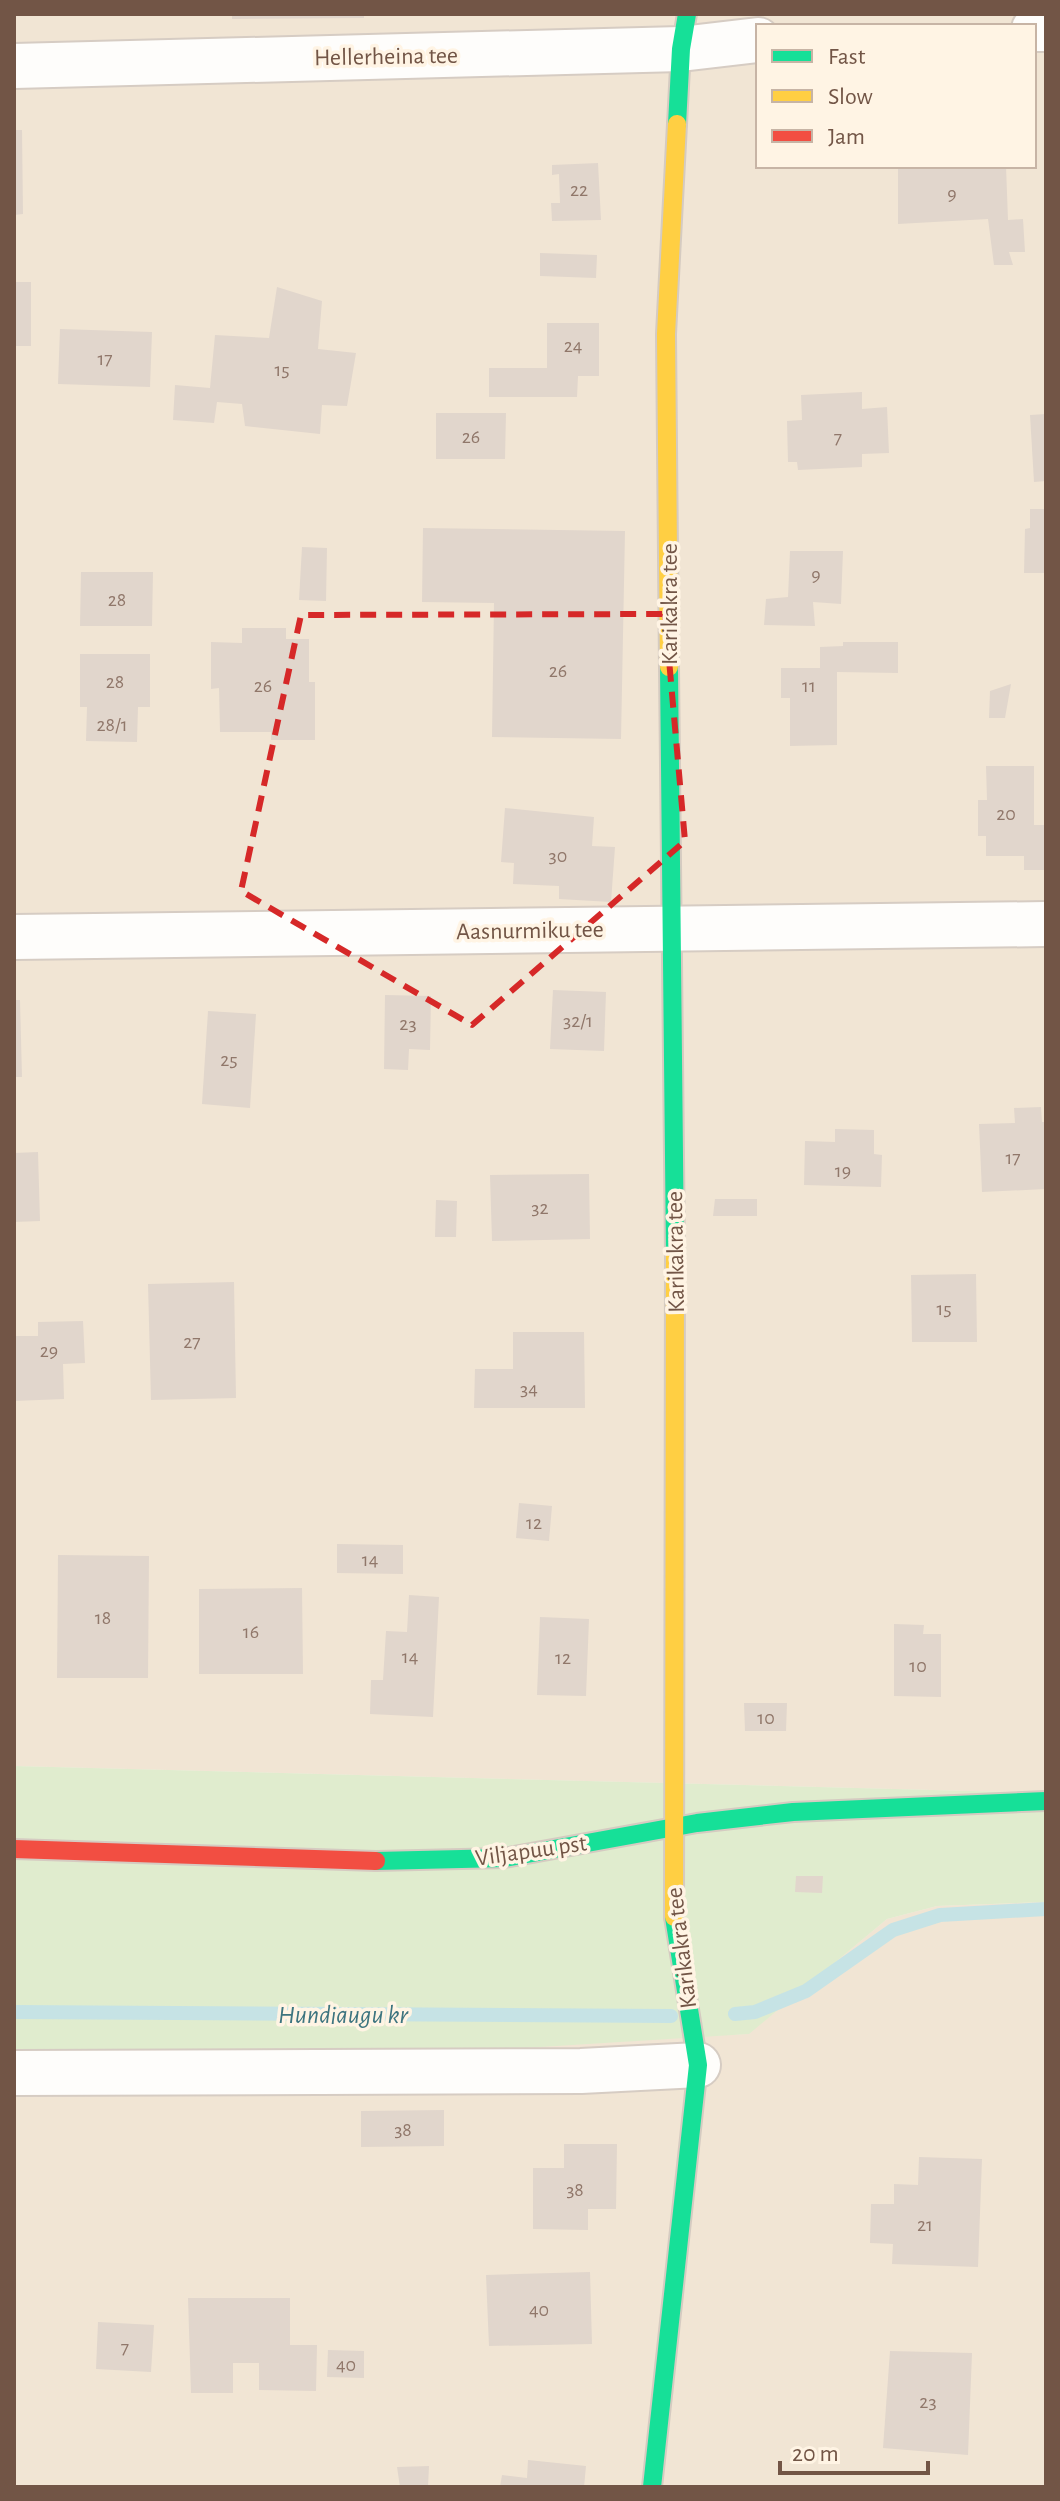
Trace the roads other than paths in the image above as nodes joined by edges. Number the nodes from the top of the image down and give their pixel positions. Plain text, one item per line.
1 (684, 31) edge
2 (756, 40) edge
3 (14, 66) edge
4 (1046, 924) edge
5 (671, 929) junction
6 (14, 937) edge
7 (1046, 1801) edge
8 (675, 1827) junction
9 (14, 1849) edge
10 (698, 2065) junction
11 (14, 2073) edge
12 (652, 2487) edge

1 - 2 street, Hellerheina tee
1 - 3 street, Hellerheina tee
1 - 5 street, Karikakra tee
4 - 5 street, Aasnurmiku tee
5 - 6 street, Aasnurmiku tee
5 - 8 street, Karikakra tee
7 - 8 street, Viljapuu pst
8 - 9 street, Viljapuu pst
8 - 10 street, Karikakra tee
10 - 11 street
10 - 12 street, Karikakra tee

